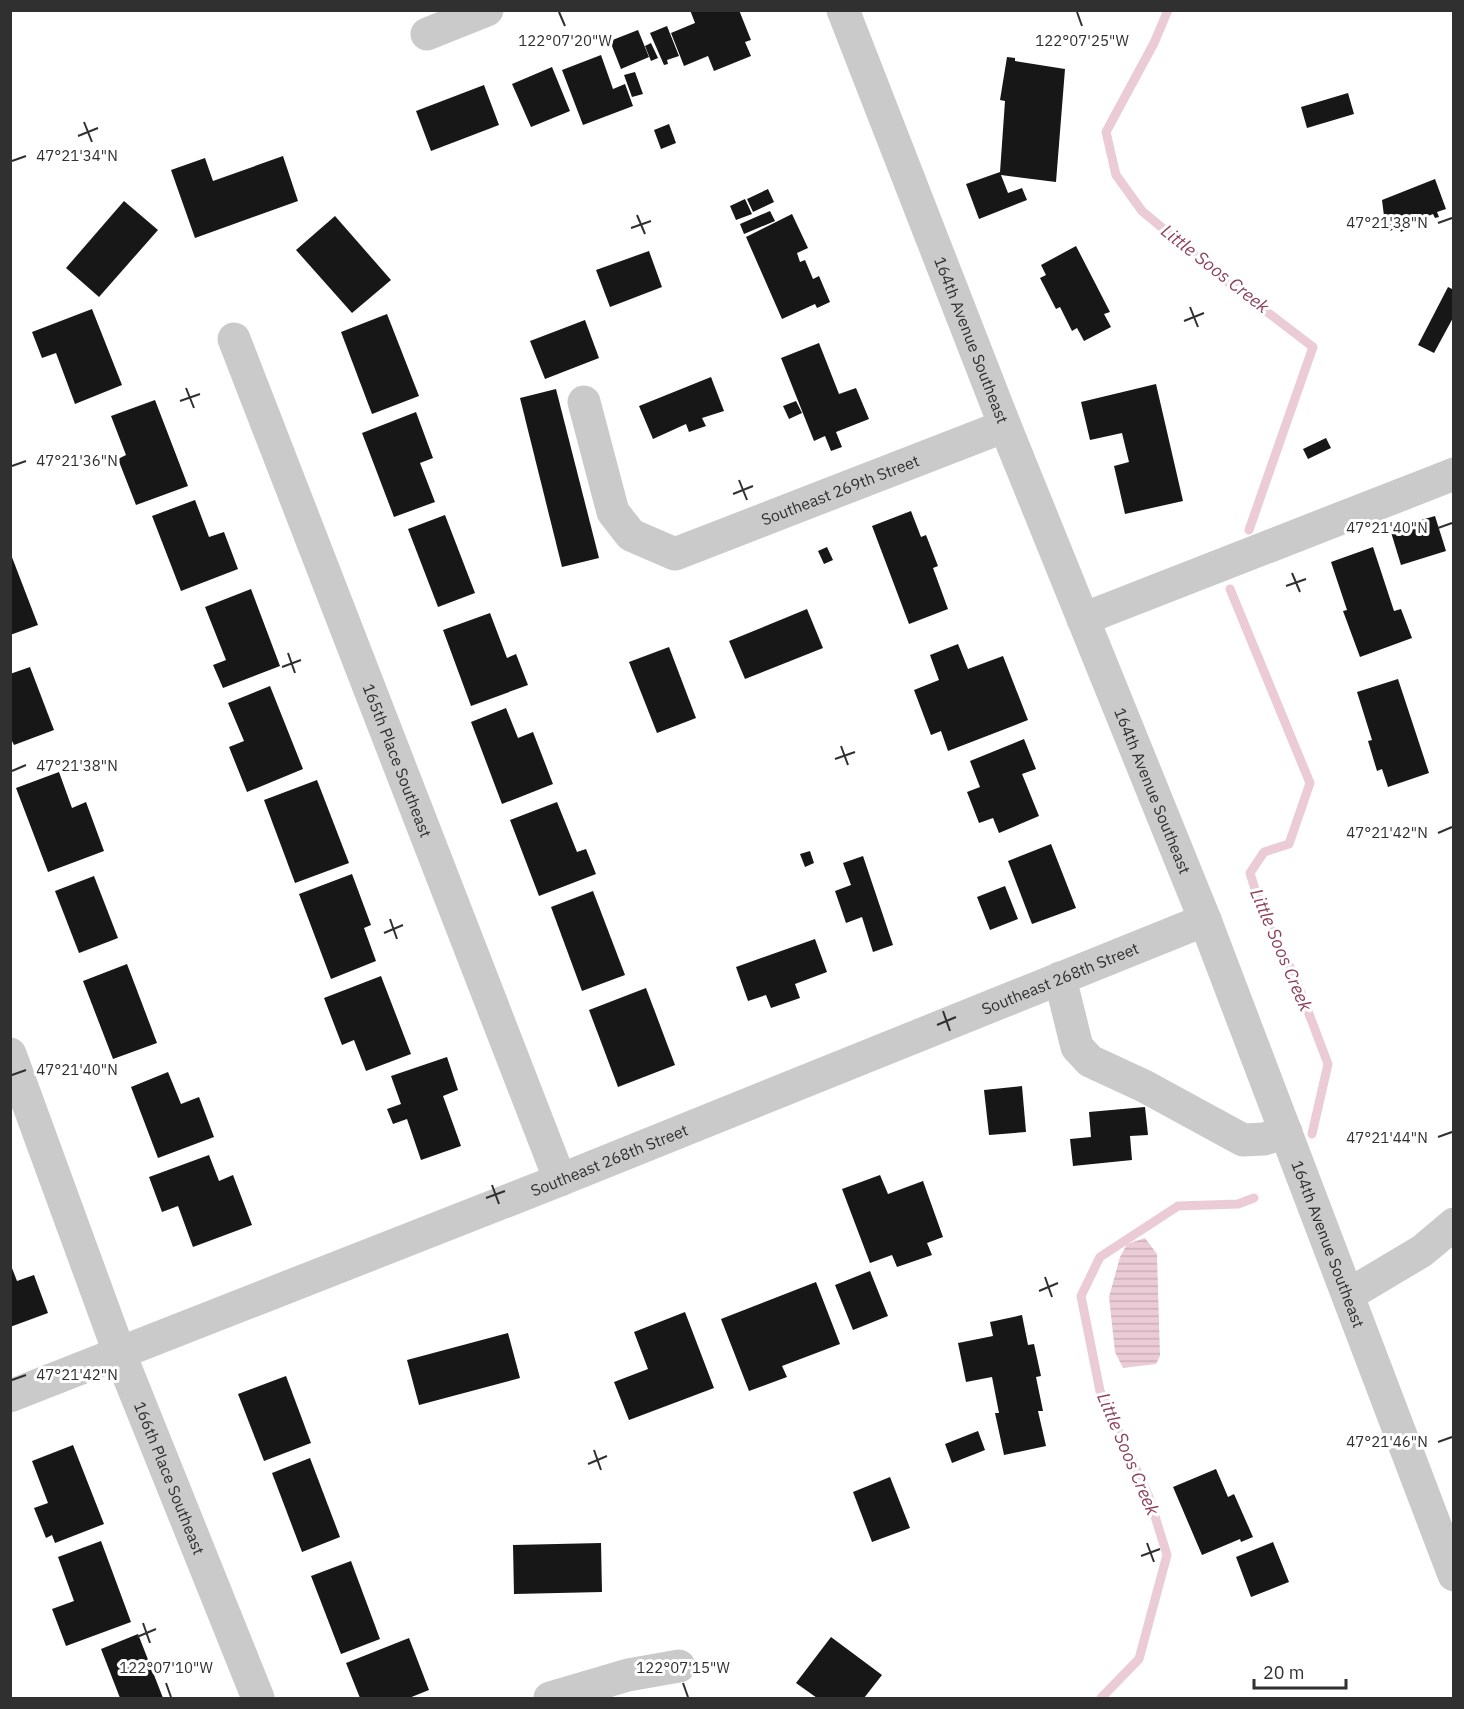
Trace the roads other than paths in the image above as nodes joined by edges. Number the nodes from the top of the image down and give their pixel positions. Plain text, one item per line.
1 (487, 10) edge
2 (843, 10) edge
3 (428, 34) dead end
4 (234, 339) dead end
5 (584, 402) dead end
6 (1005, 426) junction
7 (1454, 474) edge
8 (1083, 619) junction
9 (1205, 920) junction
10 (1060, 978) junction
11 (10, 1054) edge
12 (1286, 1132) junction
13 (560, 1180) junction
14 (1454, 1224) edge
15 (1348, 1295) junction
16 (119, 1352) junction
17 (10, 1396) edge
18 (1454, 1575) edge
19 (679, 1666) dead end
20 (258, 1698) edge
21 (550, 1698) edge

1 - 3 street
2 - 6 street, 164th Avenue Southeast
4 - 13 street, 165th Place Southeast
5 - 6 street, Southeast 269th Street
6 - 8 street, 164th Avenue Southeast
7 - 8 street
8 - 9 street, 164th Avenue Southeast
9 - 10 street, Southeast 268th Street
9 - 12 street, 164th Avenue Southeast
10 - 12 street
10 - 13 street, Southeast 268th Street
11 - 16 street, 166th Place Southeast
12 - 15 street, 164th Avenue Southeast
13 - 16 street, Southeast 268th Street
14 - 15 street
15 - 18 street, 164th Avenue Southeast
16 - 17 street, Southeast 268th Street
16 - 20 street, 166th Place Southeast
19 - 21 street

